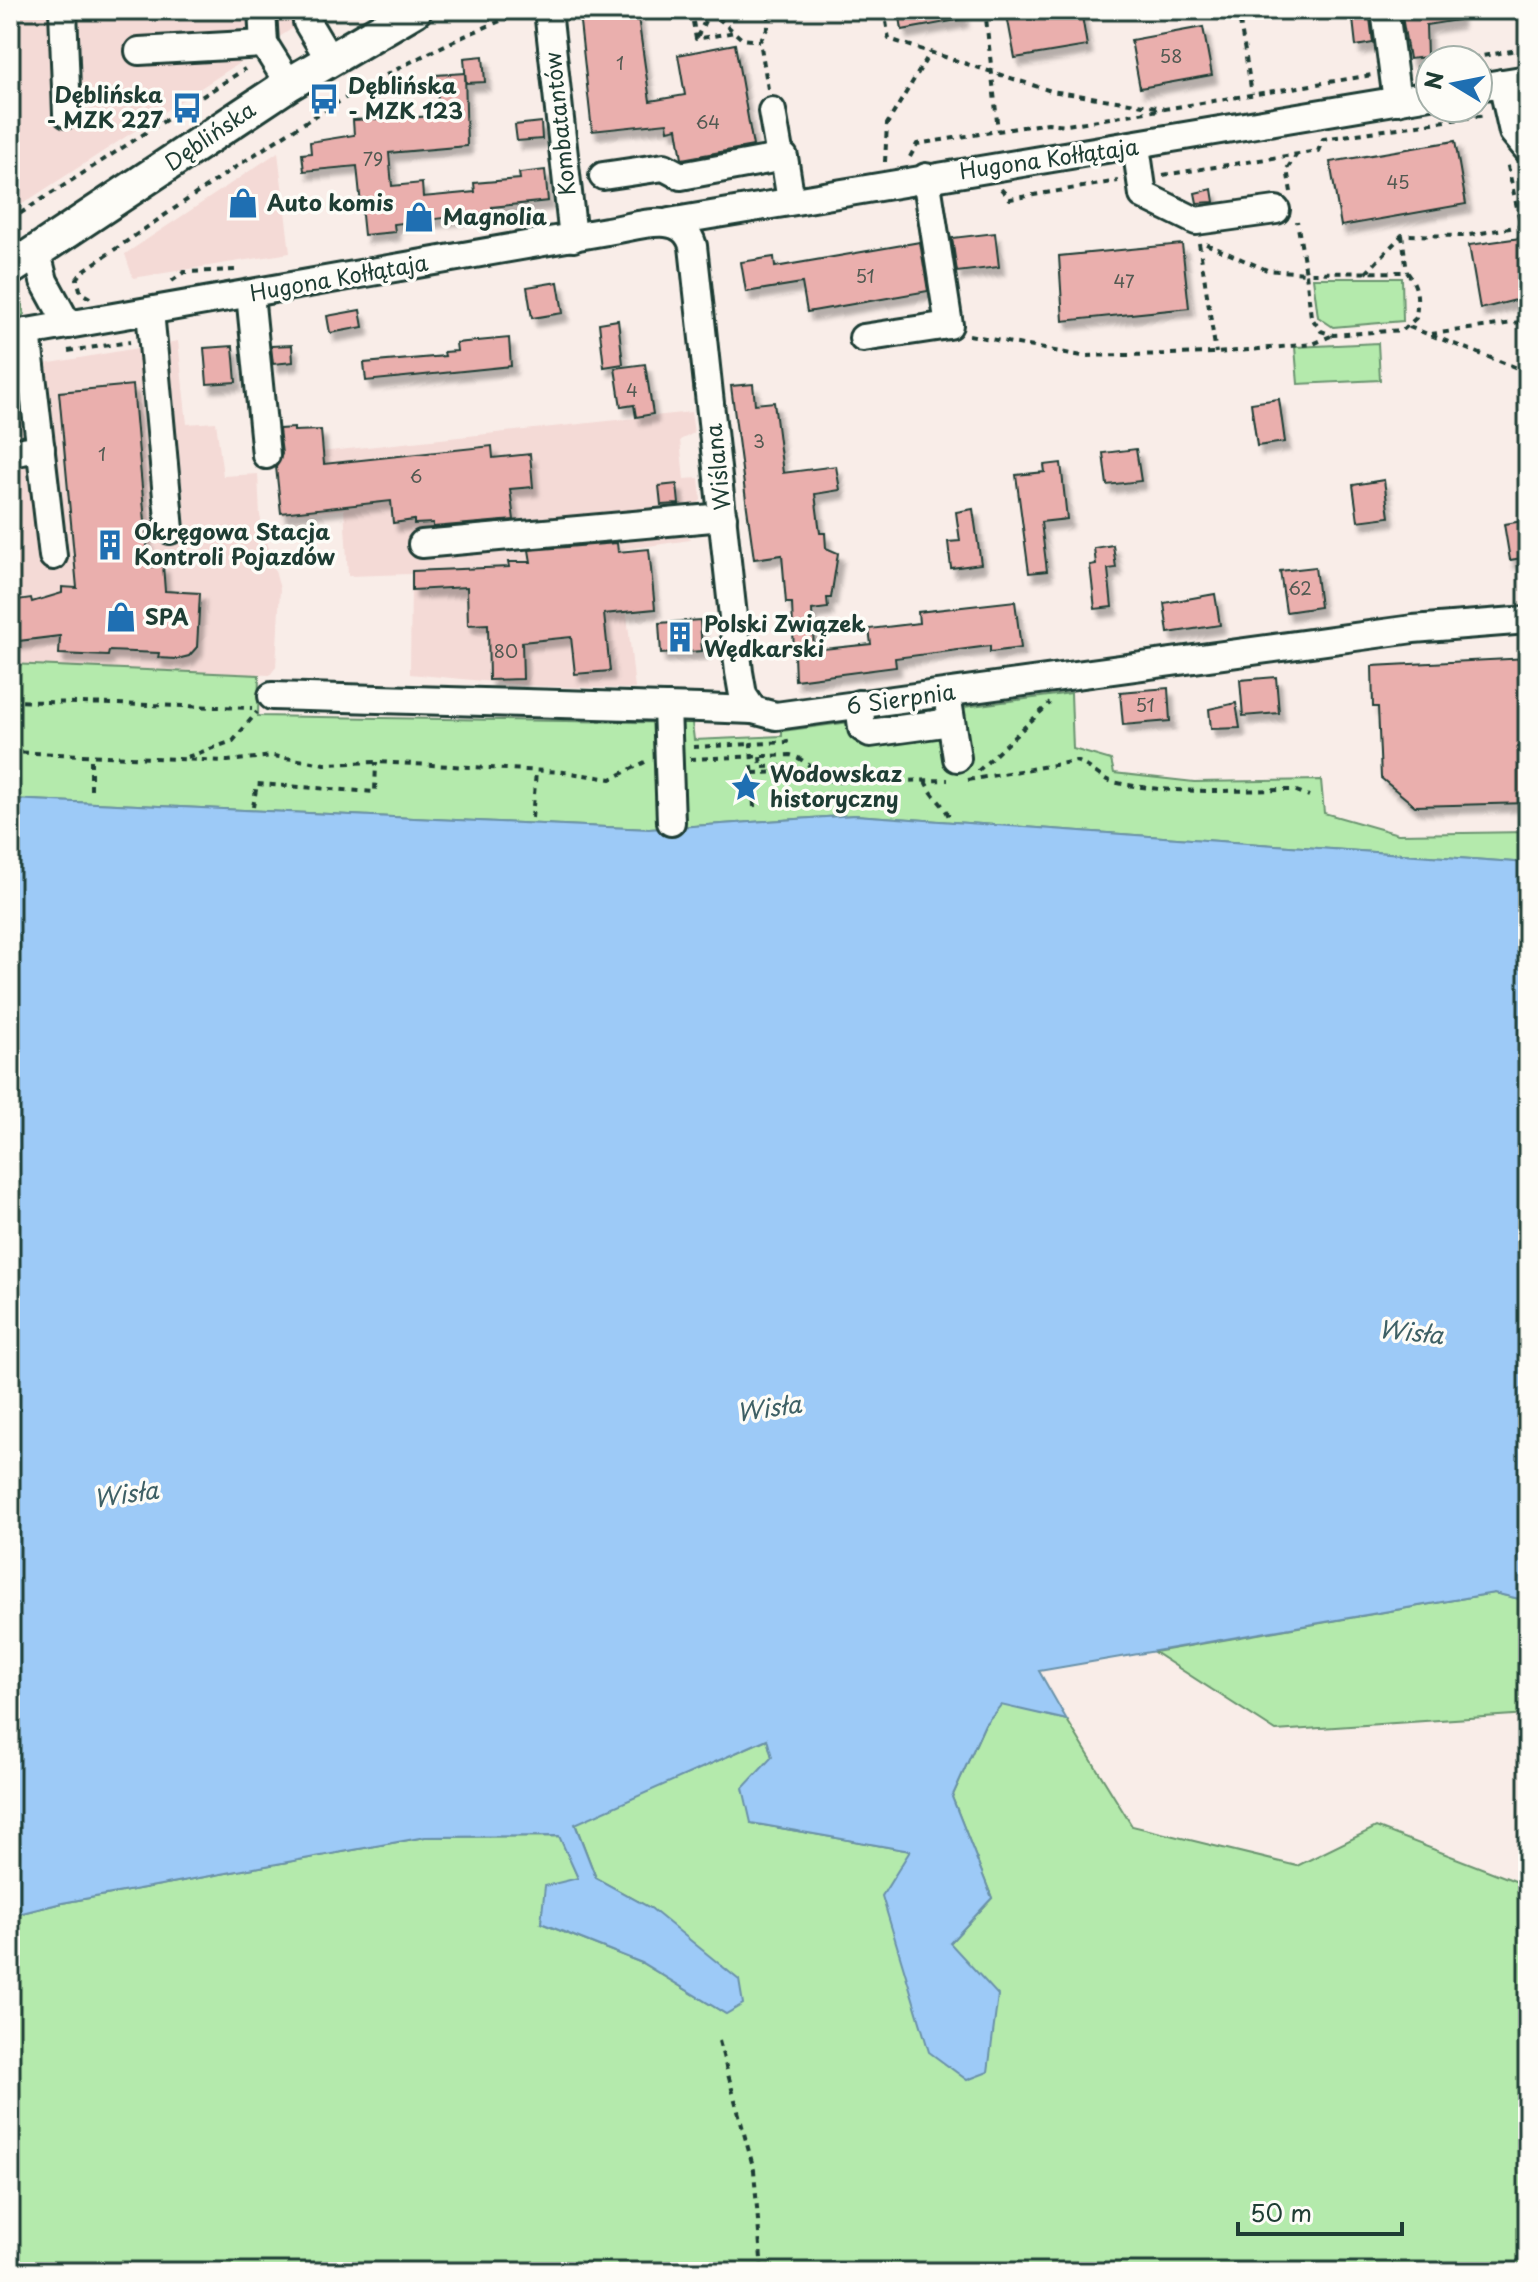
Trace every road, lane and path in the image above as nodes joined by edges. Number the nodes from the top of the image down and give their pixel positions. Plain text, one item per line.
1 (63, 10) edge
2 (262, 10) edge
3 (306, 10) edge
4 (415, 10) edge
5 (530, 10) edge
6 (548, 10) edge
7 (691, 10) edge
8 (769, 10) edge
9 (884, 10) edge
10 (990, 10) edge
11 (1238, 10) edge
12 (1385, 10) edge
13 (710, 11) edge
14 (735, 32) junction
15 (696, 39) junction
16 (760, 41) junction
17 (267, 48) junction
18 (1528, 48) edge
19 (139, 51) dead end
20 (930, 53) junction
21 (1494, 54) edge
22 (329, 59) junction
23 (1414, 68) edge
24 (1393, 71) junction
25 (991, 72) junction
26 (1503, 83) edge
27 (289, 84) junction
28 (1252, 94) junction
29 (1414, 98) edge
30 (1397, 101) junction
31 (1168, 108) junction
32 (772, 111) joint
33 (67, 114) dead end
34 (998, 131) junction
35 (1136, 146) junction
36 (1517, 153) edge
37 (780, 157) junction
38 (885, 162) junction
39 (871, 165) dead end
40 (603, 176) dead end
41 (926, 177) junction
42 (791, 201) junction
43 (1276, 210) dead end
44 (10, 220) edge
45 (1196, 221) junction
46 (675, 224) junction
47 (1528, 225) edge
48 (1521, 226) junction
49 (1402, 235) junction
50 (573, 238) junction
51 (37, 253) junction
52 (10, 269) edge
53 (83, 271) dead end
54 (1407, 272) junction
55 (1366, 273) junction
56 (250, 294) junction
57 (150, 311) junction
58 (1528, 321) edge
59 (68, 325) junction
60 (949, 325) junction
61 (1409, 327) junction
62 (19, 333) edge
63 (1429, 334) junction
64 (1333, 335) junction
65 (863, 338) dead end
66 (1216, 353) junction
67 (1528, 372) edge
68 (41, 448) junction
69 (10, 453) edge
70 (266, 455) dead end
71 (723, 517) junction
72 (170, 530) dead end
73 (422, 544) dead end
74 (53, 556) dead end
75 (1528, 620) edge
76 (947, 693) junction
77 (272, 696) joint
78 (1050, 703) dead end
79 (859, 704) junction
80 (667, 707) junction
81 (753, 710) junction
82 (951, 722) junction
83 (688, 734) dead end
84 (783, 743) dead end
85 (751, 744) junction
86 (10, 752) edge
87 (752, 756) junction
88 (760, 756) junction
89 (91, 757) junction
90 (185, 758) junction
91 (668, 760) junction
92 (376, 762) junction
93 (962, 769) junction
94 (536, 772) junction
95 (753, 773) junction
96 (925, 781) junction
97 (91, 790) dead end
98 (1309, 796) dead end
99 (253, 807) dead end
100 (754, 807) dead end
101 (532, 818) dead end
102 (950, 819) dead end
103 (671, 822) dead end
104 (719, 2041) dead end
105 (18, 2090) dead end
106 (10, 2093) edge
107 (762, 2272) edge

1 - 33 street
2 - 17 street
3 - 22 street
4 - 22 main road, Dęblińska
5 - 53 path
6 - 50 street, Kombatantów
7 - 15 path
8 - 16 path
9 - 20 path
10 - 25 path
11 - 28 path
12 - 24 street
13 - 14 path
13 - 15 path
14 - 15 path
14 - 16 path
16 - 32 path
17 - 19 street
17 - 27 street
17 - 44 path
18 - 21 path
20 - 25 path
20 - 38 path
22 - 27 main road, Dęblińska
23 - 24 path
24 - 28 path
24 - 30 street
25 - 31 path
25 - 34 path
26 - 36 street
27 - 51 main road, Dęblińska
28 - 31 path
29 - 30 street, Hugona Kołłątaja
30 - 35 street, Hugona Kołłątaja
31 - 34 path
32 - 37 street
34 - 38 path
35 - 41 street, Hugona Kołłątaja
35 - 45 street
36 - 48 path
37 - 40 street
37 - 42 street
38 - 39 path
41 - 42 street, Hugona Kołłątaja
41 - 60 street
42 - 46 street, Hugona Kołłątaja
43 - 45 street
45 - 66 path
46 - 50 street, Hugona Kołłątaja
46 - 71 street, Wiślana
47 - 48 path
48 - 49 path
49 - 54 path
49 - 55 path
50 - 56 street, Hugona Kołłątaja
51 - 52 main road, Dęblińska
51 - 59 street
54 - 55 path
54 - 61 path
55 - 64 path
56 - 57 street, Hugona Kołłątaja
56 - 70 street
57 - 59 street, Hugona Kołłątaja
57 - 72 street
58 - 63 path
59 - 62 street, Hugona Kołłątaja
60 - 65 street
60 - 66 path
61 - 63 path
61 - 64 path
62 - 68 street
63 - 67 path
64 - 66 path
68 - 69 street
68 - 74 street
71 - 73 street
71 - 81 street, Wiślana
75 - 76 street, 6 Sierpnia
76 - 79 street, 6 Sierpnia
76 - 82 street
77 - 80 street, 6 Sierpnia
77 - 90 path
78 - 93 path
79 - 81 street, 6 Sierpnia
79 - 82 street
80 - 81 street, 6 Sierpnia
80 - 91 street
82 - 93 street
83 - 85 path
84 - 85 path
85 - 87 path
86 - 89 path
87 - 88 path
87 - 91 path
87 - 95 path
88 - 95 path
88 - 96 path
89 - 90 path
89 - 97 path
90 - 92 path
91 - 94 path
91 - 103 street
92 - 94 path
92 - 99 path
93 - 96 path
93 - 98 path
94 - 101 path
95 - 100 path
96 - 102 path
104 - 107 path
105 - 106 path

